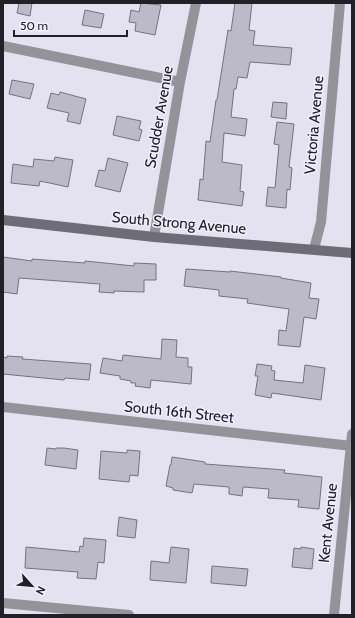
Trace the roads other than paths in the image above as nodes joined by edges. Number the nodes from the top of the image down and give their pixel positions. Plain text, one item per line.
1 (196, 3) edge
2 (340, 3) edge
3 (3, 46) edge
4 (180, 82) junction
5 (3, 220) edge
6 (154, 237) junction
7 (314, 249) junction
8 (352, 253) edge
9 (3, 407) edge
10 (352, 434) edge
11 (351, 446) edge
12 (3, 603) edge
13 (128, 615) edge
14 (334, 615) edge

1 - 4 street, Scudder Avenue
2 - 7 street, Victoria Avenue
3 - 4 street
4 - 6 street, Scudder Avenue
5 - 6 street, South Strong Avenue
6 - 7 street, South Strong Avenue
7 - 8 street, South Strong Avenue
9 - 11 street, South 16th Street
10 - 11 street, Kent Avenue
11 - 14 street, Kent Avenue
12 - 13 street

